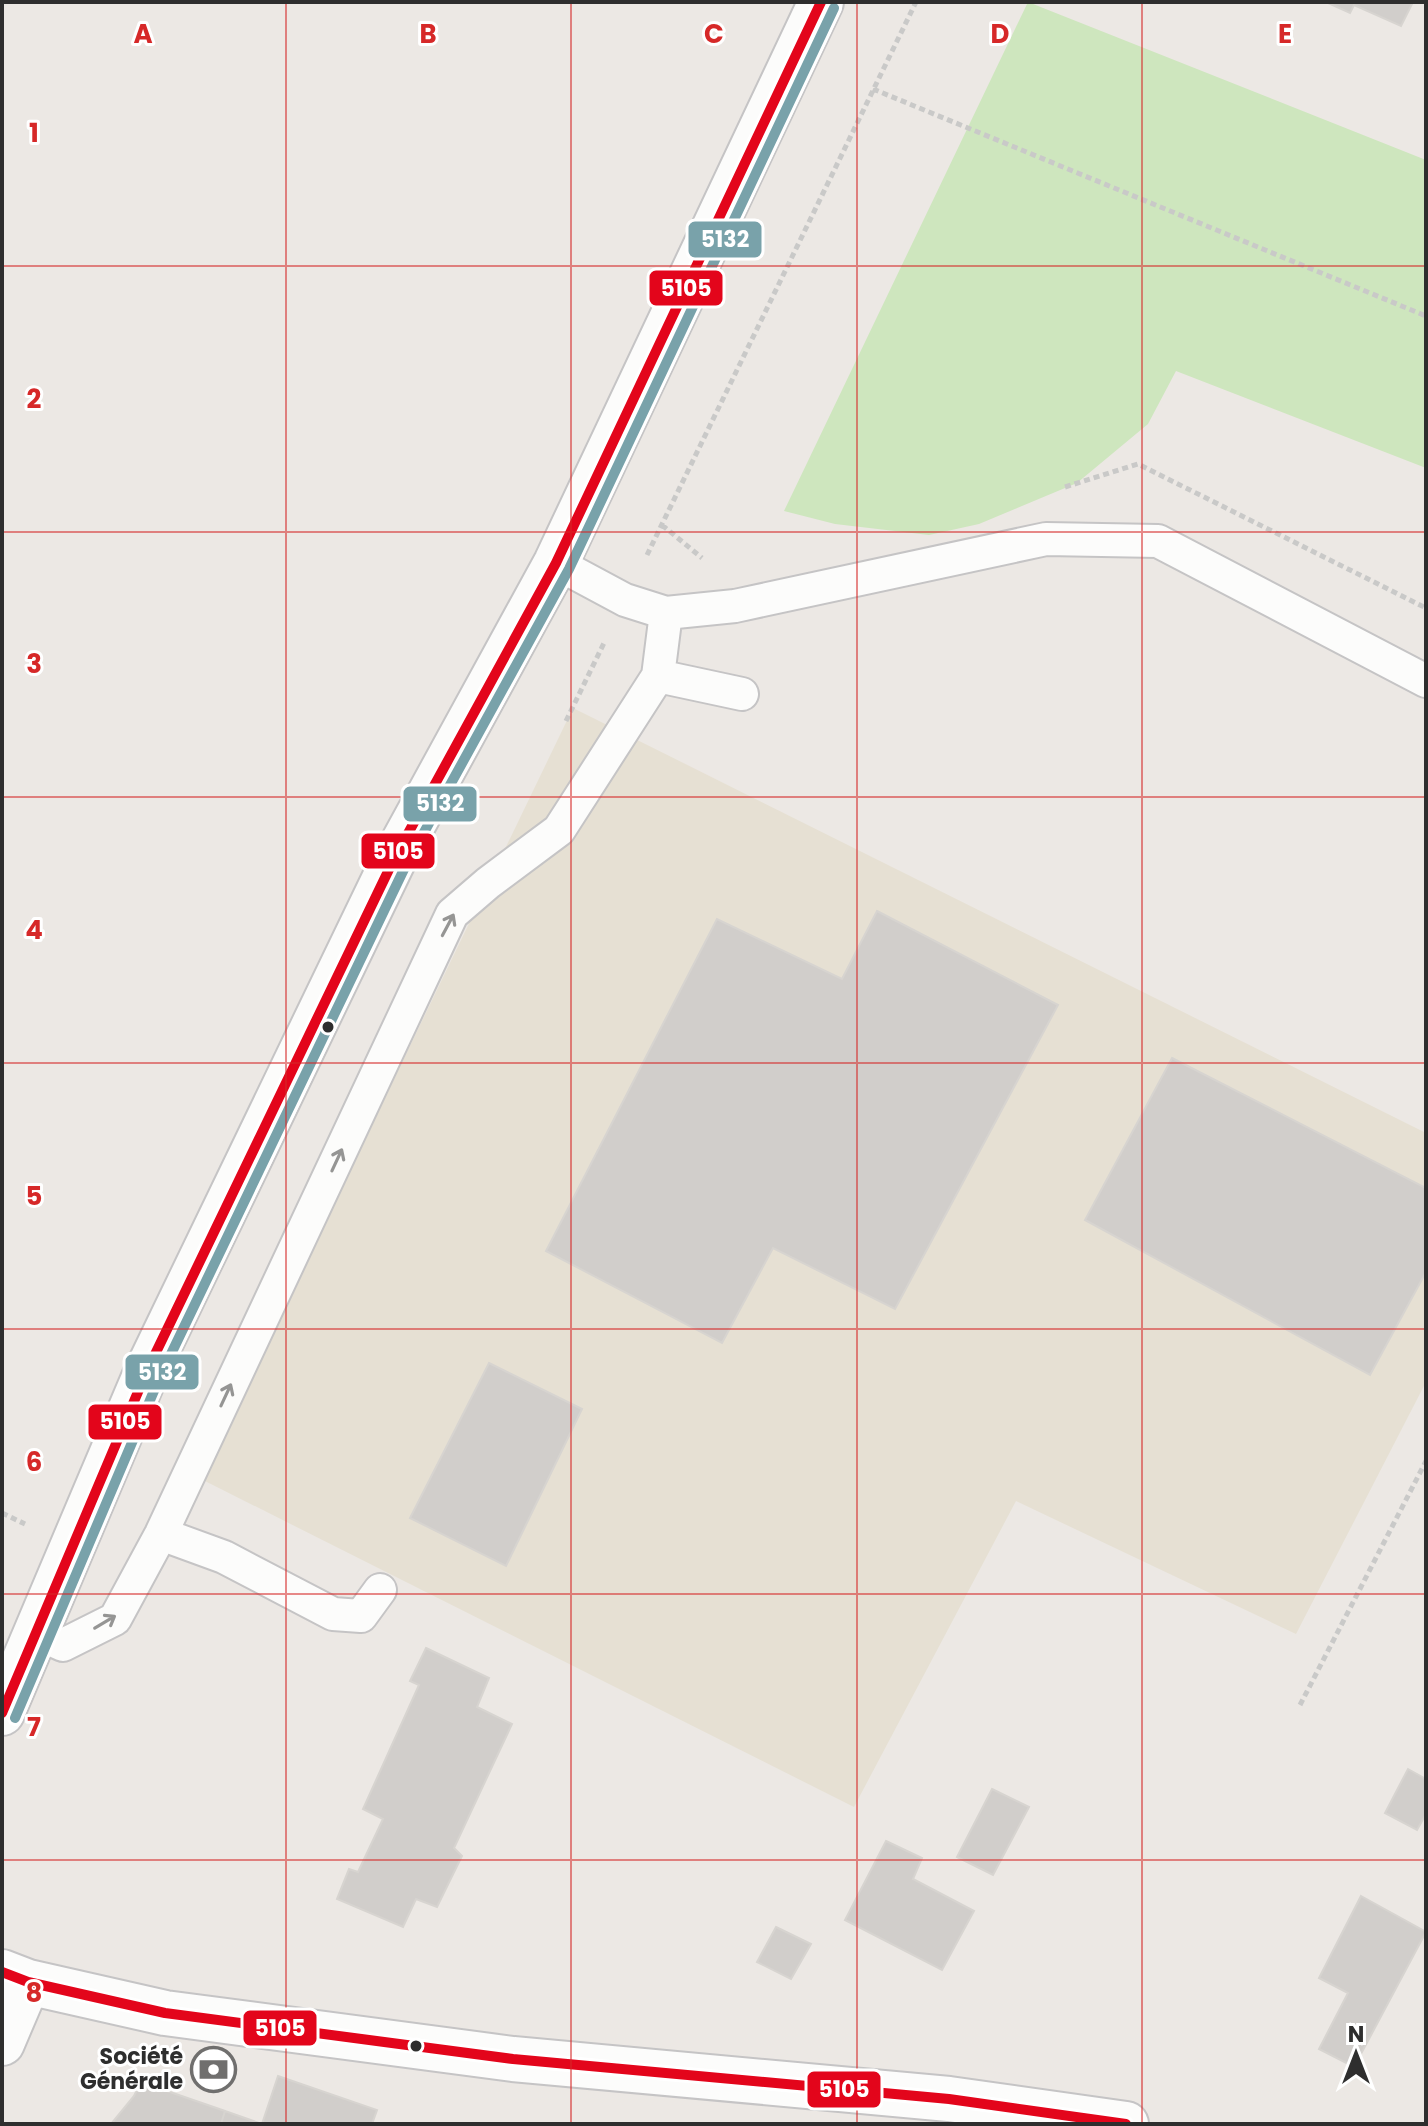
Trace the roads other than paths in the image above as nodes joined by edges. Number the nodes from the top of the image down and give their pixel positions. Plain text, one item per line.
1 (821, 2) edge
2 (556, 563) junction
3 (666, 613) junction
4 (658, 676) junction
5 (1426, 681) edge
6 (742, 694) dead end
7 (161, 1534) junction
8 (380, 1590) dead end
9 (36, 1633) junction
10 (2, 1713) edge
11 (15, 1977) edge
12 (2, 2043) edge
13 (1126, 2124) edge

1 - 2 street
2 - 3 lane
2 - 9 street
3 - 4 lane
3 - 5 lane
4 - 6 lane
7 -> 4 lane
7 - 8 lane
9 -> 7 lane
9 - 10 street
11 - 12 street
11 - 13 street

